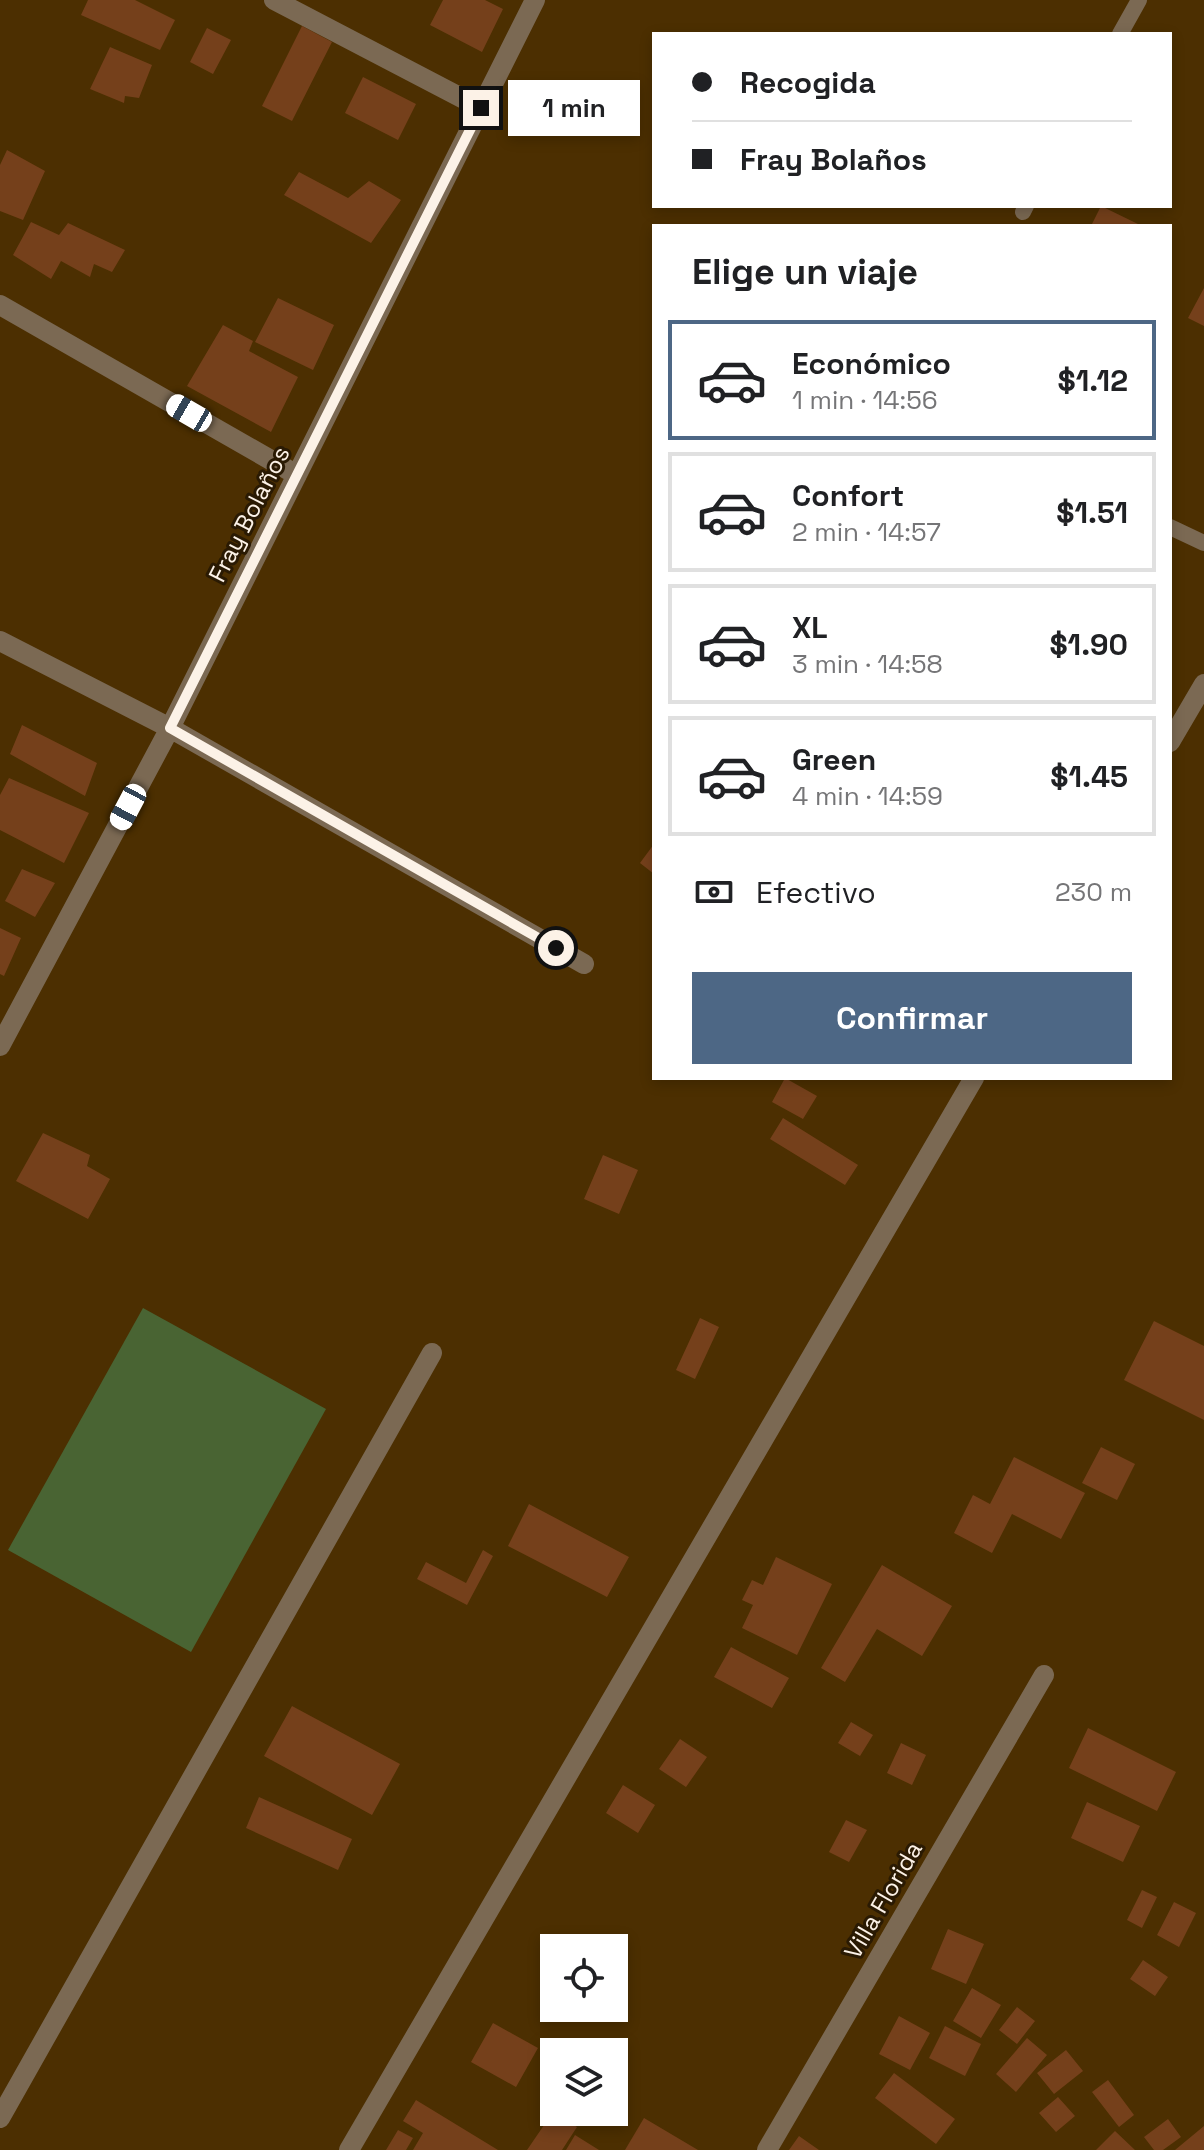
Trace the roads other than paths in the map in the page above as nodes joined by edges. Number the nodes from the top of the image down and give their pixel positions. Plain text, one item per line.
1 (274, 0) edge
2 (535, 0) edge
3 (1139, 0) edge
4 (1121, 32) edge
5 (481, 108) junction
6 (0, 305) edge
7 (297, 475) junction
8 (1172, 528) edge
9 (1204, 543) edge
10 (0, 641) edge
11 (1204, 684) edge
12 (170, 728) junction
13 (1172, 739) edge
14 (584, 964) dead end
15 (0, 1046) edge
16 (973, 1080) edge
17 (432, 1353) dead end
18 (1044, 1675) dead end
19 (0, 2118) edge
20 (349, 2150) edge
21 (767, 2150) edge

1 - 5 street
2 - 5 street, Fray Bolaños
3 - 4 lane
5 - 7 street, Fray Bolaños
6 - 7 street
7 - 12 street, Fray Bolaños
8 - 9 lane
10 - 12 street
11 - 13 street
12 - 14 street
12 - 15 street, Fray Bolaños
16 - 20 street
17 - 19 street
18 - 21 street, Villa Florida

